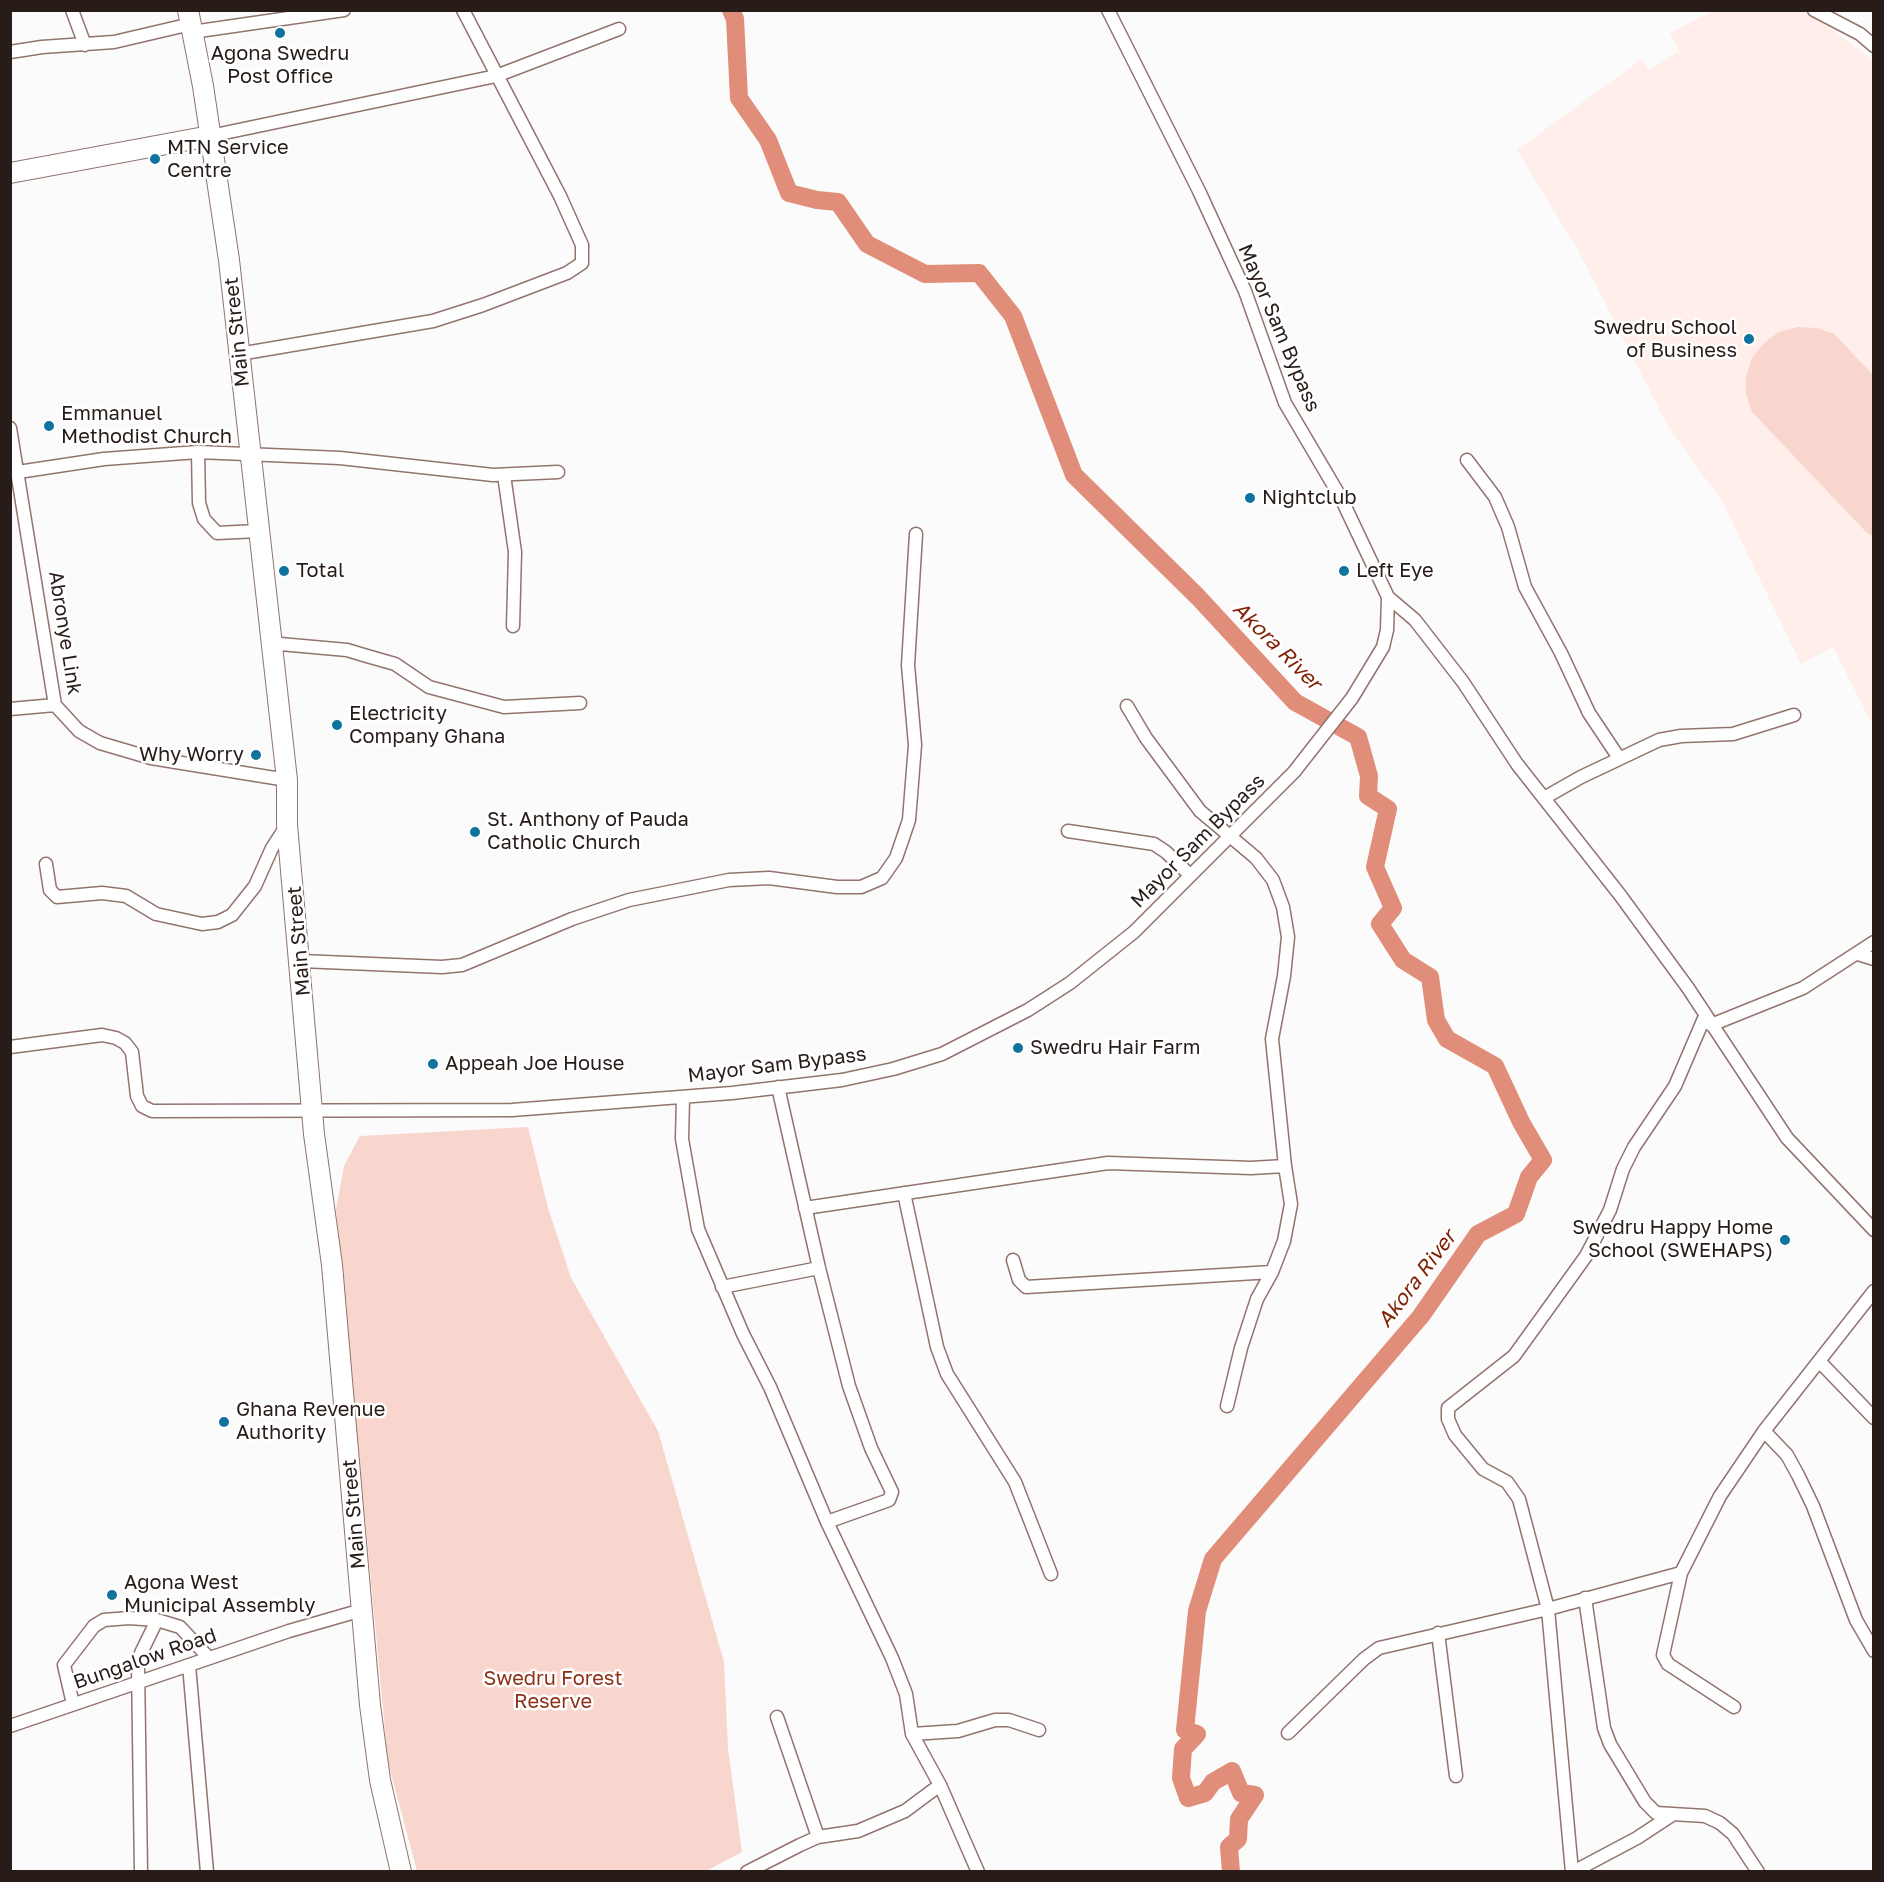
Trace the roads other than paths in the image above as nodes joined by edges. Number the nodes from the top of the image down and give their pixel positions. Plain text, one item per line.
1 (72, 10) edge
2 (255, 10) edge
3 (344, 10) edge
4 (463, 10) edge
5 (1108, 10) edge
6 (1814, 10) edge
7 (190, 22) edge
8 (257, 24) junction
9 (619, 29) dead end
10 (85, 45) junction
11 (1874, 46) edge
12 (10, 52) edge
13 (496, 76) junction
14 (210, 136) junction
15 (10, 173) edge
16 (239, 354) junction
17 (10, 428) edge
18 (198, 452) junction
19 (250, 453) junction
20 (1467, 460) dead end
21 (18, 472) junction
22 (558, 472) dead end
23 (504, 475) junction
24 (258, 531) junction
25 (916, 534) dead end
26 (1388, 597) junction
27 (513, 627) dead end
28 (269, 643) junction
29 (580, 704) dead end
30 (55, 705) junction
31 (1127, 706) dead end
32 (10, 709) edge
33 (1794, 714) dead end
34 (1619, 758) junction
35 (286, 780) junction
36 (1544, 798) junction
37 (287, 825) junction
38 (1068, 831) dead end
39 (1230, 837) junction
40 (46, 864) dead end
41 (1190, 875) junction
42 (1874, 942) edge
43 (1858, 954) junction
44 (1874, 959) edge
45 (301, 962) junction
46 (1708, 1020) junction
47 (10, 1047) edge
48 (778, 1087) junction
49 (683, 1098) junction
50 (313, 1110) junction
51 (1285, 1166) junction
52 (904, 1194) junction
53 (805, 1208) junction
54 (1874, 1230) edge
55 (1013, 1260) dead end
56 (819, 1268) junction
57 (1272, 1272) junction
58 (722, 1287) junction
59 (1874, 1291) edge
60 (1820, 1362) junction
61 (1227, 1406) dead end
62 (1874, 1418) edge
63 (1764, 1431) junction
64 (827, 1522) junction
65 (1681, 1573) junction
66 (1052, 1574) dead end
67 (1585, 1598) junction
68 (1548, 1609) junction
69 (362, 1610) junction
70 (157, 1620) junction
71 (1438, 1634) junction
72 (1874, 1651) edge
73 (209, 1658) junction
74 (189, 1665) junction
75 (139, 1683) junction
76 (73, 1704) junction
77 (1734, 1707) dead end
78 (777, 1717) dead end
79 (10, 1726) edge
80 (1039, 1730) dead end
81 (1288, 1733) dead end
82 (912, 1734) junction
83 (1456, 1776) dead end
84 (940, 1785) junction
85 (1672, 1815) junction
86 (818, 1838) junction
87 (141, 1872) edge
88 (207, 1872) edge
89 (401, 1872) edge
90 (747, 1872) edge
91 (978, 1872) edge
92 (1572, 1872) edge
93 (1758, 1872) edge

1 - 10 street
2 - 8 street
3 - 8 street
4 - 13 street
5 - 26 street, Mayor Sam Bypass
6 - 11 street
7 - 8 street
7 - 10 street
7 - 14 main road, Main Street
9 - 13 street
10 - 12 street
13 - 14 street
13 - 16 street
14 - 15 main road
14 - 16 main road, Main Street
16 - 19 main road, Main Street
17 - 21 street, Abronye Link
18 - 19 street
18 - 21 street
18 - 24 street
19 - 23 street
19 - 24 main road, Main Street
20 - 34 street
21 - 30 street, Abronye Link
22 - 23 street
23 - 27 street
24 - 28 main road, Main Street
25 - 45 street
26 - 36 street
26 - 39 street, Mayor Sam Bypass
28 - 29 street
28 - 35 main road, Main Street
30 - 32 street
30 - 35 street, Abronye Link
31 - 39 street
33 - 34 street
34 - 36 street
35 - 37 main road, Main Street
36 - 46 street
37 - 40 street
37 - 45 main road, Main Street
38 - 41 street
39 - 41 street, Mayor Sam Bypass
39 - 51 street
41 - 48 street, Mayor Sam Bypass
42 - 43 street
43 - 44 street
43 - 46 street
45 - 50 main road, Main Street
46 - 54 street
46 - 68 street
47 - 50 street, Mayor Sam Bypass
48 - 49 street, Mayor Sam Bypass
48 - 53 street
49 - 50 street, Mayor Sam Bypass
49 - 58 street
50 - 69 main road, Main Street
51 - 52 street
51 - 57 street
52 - 53 street
52 - 66 street
53 - 56 street
55 - 57 street
56 - 58 street
56 - 64 street
57 - 61 street
58 - 64 street
59 - 60 street
60 - 62 street
60 - 63 street
63 - 65 street
63 - 72 street
64 - 82 street
65 - 67 street
65 - 77 street
67 - 68 street
67 - 85 street
68 - 71 street
68 - 92 street
69 - 73 street, Bungalow Road
69 - 89 main road, Main Street
70 - 73 street
70 - 75 street
70 - 76 street
71 - 81 street
71 - 83 street
73 - 74 street, Bungalow Road
74 - 75 street, Bungalow Road
74 - 88 street
75 - 76 street, Bungalow Road
75 - 87 street
76 - 79 street, Bungalow Road
78 - 86 street
80 - 82 street
82 - 84 street
84 - 86 street
84 - 91 street
85 - 92 street
85 - 93 street
86 - 90 street

